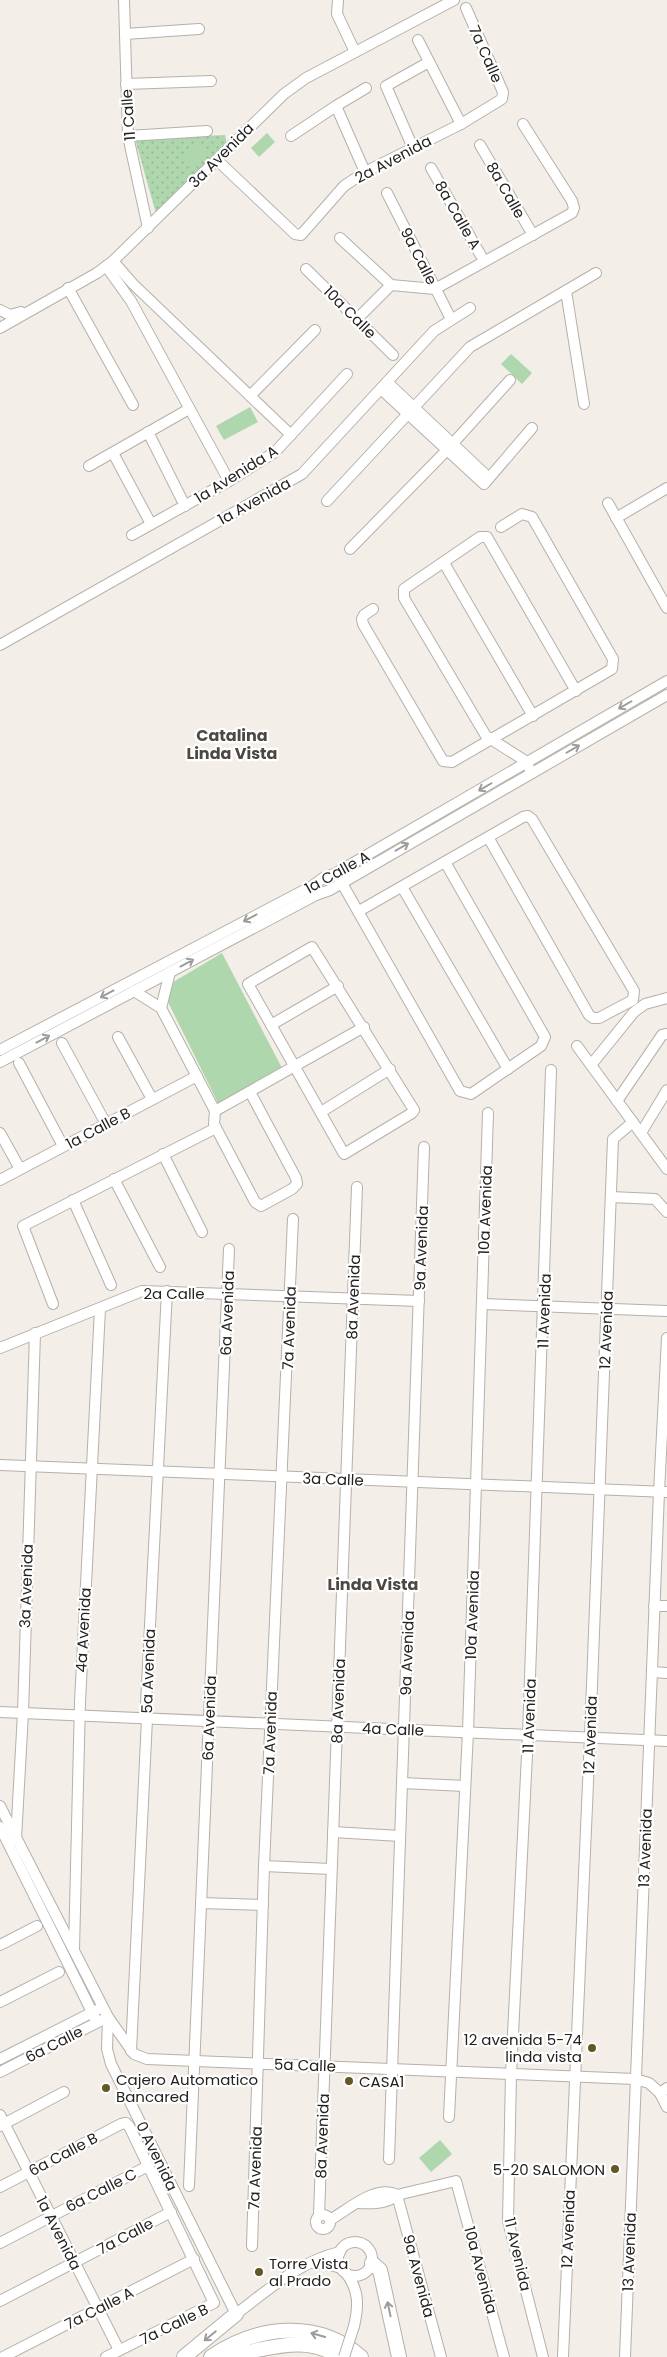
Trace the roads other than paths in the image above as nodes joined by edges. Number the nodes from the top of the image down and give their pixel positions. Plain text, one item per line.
1 (124, 0) edge
2 (338, 0) edge
3 (454, 0) edge
4 (466, 8) dead end
5 (199, 29) dead end
6 (125, 34) junction
7 (418, 40) dead end
8 (356, 52) junction
9 (429, 62) junction
10 (211, 81) dead end
11 (126, 84) junction
12 (366, 88) dead end
13 (502, 99) joint
14 (336, 106) junction
15 (461, 124) junction
16 (524, 124) dead end
17 (207, 130) dead end
18 (128, 136) junction
19 (291, 136) dead end
20 (480, 145) dead end
21 (413, 148) junction
22 (217, 160) junction
23 (431, 168) dead end
24 (365, 172) junction
25 (387, 193) dead end
26 (148, 228) junction
27 (533, 235) junction
28 (340, 238) dead end
29 (484, 261) junction
30 (109, 263) junction
31 (306, 269) dead end
32 (596, 274) dead end
33 (394, 285) junction
34 (68, 288) junction
35 (435, 289) junction
36 (566, 291) junction
37 (470, 308) dead end
38 (0, 310) edge
39 (27, 311) junction
40 (358, 319) junction
41 (451, 319) junction
42 (0, 328) edge
43 (314, 330) dead end
44 (394, 355) dead end
45 (347, 374) dead end
46 (510, 380) dead end
47 (384, 385) junction
48 (250, 396) junction
49 (132, 404) dead end
50 (584, 404) dead end
51 (189, 409) junction
52 (411, 410) junction
53 (532, 428) dead end
54 (148, 432) junction
55 (291, 435) junction
56 (450, 447) junction
57 (112, 453) junction
58 (89, 466) dead end
59 (229, 481) junction
60 (667, 488) edge
61 (327, 501) dead end
62 (608, 503) dead end
63 (185, 506) junction
64 (616, 518) junction
65 (151, 524) junction
66 (501, 527) dead end
67 (132, 535) dead end
68 (350, 549) dead end
69 (444, 563) junction
70 (667, 608) edge
71 (373, 609) dead end
72 (0, 645) edge
73 (667, 681) edge
74 (576, 692) junction
75 (667, 695) edge
76 (533, 716) junction
77 (493, 739) junction
78 (543, 753) junction
79 (527, 762) junction
80 (549, 763) junction
81 (533, 772) junction
82 (488, 837) junction
83 (445, 862) junction
84 (339, 878) junction
85 (402, 887) junction
86 (359, 911) junction
87 (270, 913) junction
88 (170, 972) junction
89 (338, 986) junction
90 (134, 991) junction
91 (667, 998) edge
92 (161, 1008) junction
93 (271, 1025) junction
94 (364, 1027) junction
95 (667, 1034) edge
96 (118, 1037) dead end
97 (62, 1043) dead end
98 (577, 1046) dead end
99 (0, 1050) edge
100 (0, 1062) edge
101 (20, 1063) dead end
102 (591, 1065) junction
103 (295, 1068) junction
104 (390, 1069) junction
105 (508, 1069) junction
106 (551, 1070) dead end
107 (197, 1076) junction
108 (667, 1090) edge
109 (250, 1092) junction
110 (152, 1099) junction
111 (617, 1101) junction
112 (215, 1111) junction
113 (321, 1112) junction
114 (488, 1113) dead end
115 (633, 1122) junction
116 (106, 1124) junction
117 (216, 1128) junction
118 (0, 1133) edge
119 (641, 1134) junction
120 (63, 1146) junction
121 (424, 1147) dead end
122 (163, 1154) junction
123 (666, 1163) edge
124 (20, 1169) junction
125 (114, 1179) junction
126 (0, 1180) edge
127 (357, 1187) dead end
128 (611, 1198) junction
129 (73, 1200) junction
130 (667, 1212) edge
131 (293, 1219) dead end
132 (202, 1232) dead end
133 (230, 1249) dead end
134 (160, 1267) dead end
135 (111, 1285) dead end
136 (167, 1291) junction
137 (228, 1294) junction
138 (290, 1296) junction
139 (353, 1299) junction
140 (419, 1302) junction
141 (52, 1304) dead end
142 (483, 1304) junction
143 (544, 1306) junction
144 (100, 1309) junction
145 (607, 1309) junction
146 (667, 1311) edge
147 (35, 1333) junction
148 (667, 1338) edge
149 (0, 1348) edge
150 (0, 1465) edge
151 (30, 1467) junction
152 (91, 1469) junction
153 (158, 1472) junction
154 (220, 1474) junction
155 (283, 1476) junction
156 (346, 1479) junction
157 (413, 1482) junction
158 (476, 1484) junction
159 (538, 1487) junction
160 (600, 1489) junction
161 (663, 1492) edge
162 (654, 1606) junction
163 (667, 1606) edge
164 (652, 1672) junction
165 (667, 1673) edge
166 (0, 1712) edge
167 (23, 1713) junction
168 (81, 1716) junction
169 (147, 1719) junction
170 (209, 1721) junction
171 (270, 1724) junction
172 (337, 1727) junction
173 (404, 1730) junction
174 (468, 1732) junction
175 (528, 1735) junction
176 (590, 1738) junction
177 (649, 1740) junction
178 (667, 1741) edge
179 (402, 1783) junction
180 (465, 1786) junction
181 (0, 1806) edge
182 (1, 1831) edge
183 (333, 1832) junction
184 (400, 1836) junction
185 (16, 1840) junction
186 (264, 1866) junction
187 (331, 1868) junction
188 (201, 1903) junction
189 (263, 1905) junction
190 (37, 1926) dead end
191 (0, 1945) edge
192 (74, 1951) junction
193 (59, 1972) dead end
194 (0, 2002) edge
195 (92, 2012) junction
196 (105, 2012) junction
197 (97, 2022) junction
198 (131, 2051) junction
199 (0, 2059) edge
200 (195, 2061) junction
201 (259, 2064) junction
202 (325, 2066) junction
203 (392, 2069) junction
204 (451, 2071) junction
205 (0, 2072) edge
206 (512, 2074) junction
207 (574, 2076) junction
208 (635, 2078) junction
209 (663, 2090) edge
210 (64, 2092) dead end
211 (667, 2106) edge
212 (449, 2117) dead end
213 (1, 2121) edge
214 (389, 2159) dead end
215 (148, 2166) junction
216 (29, 2172) junction
217 (190, 2186) dead end
218 (0, 2187) edge
219 (397, 2195) junction
220 (171, 2212) junction
221 (51, 2216) junction
222 (0, 2242) edge
223 (252, 2246) dead end
224 (340, 2252) junction
225 (194, 2259) junction
226 (74, 2262) junction
227 (310, 2263) junction
228 (372, 2263) junction
229 (343, 2270) junction
230 (362, 2274) junction
231 (357, 2290) junction
232 (0, 2301) edge
233 (98, 2309) junction
234 (236, 2314) junction
235 (119, 2350) junction
236 (254, 2355) edge
237 (4, 2357) edge
238 (106, 2357) edge
239 (184, 2357) edge
240 (211, 2357) edge
241 (231, 2357) edge
242 (339, 2357) edge
243 (344, 2357) edge
244 (361, 2357) edge
245 (399, 2357) edge
246 (441, 2357) edge
247 (504, 2357) edge
248 (543, 2357) edge
249 (563, 2357) edge
250 (625, 2357) edge

1 - 6 street, 11 Calle
2 - 8 street
3 - 8 street, 3a Avenida
4 - 13 street, 7a Calle
5 - 6 street
6 - 11 street, 11 Calle
7 - 9 street
8 - 22 street, 3a Avenida
9 - 15 street
9 - 21 street
10 - 11 street
11 - 18 street, 11 Calle
12 - 14 street
13 - 15 street, 2a Avenida
14 - 19 street
14 - 24 street
15 - 21 street, 2a Avenida
16 - 27 street
17 - 18 street
18 - 26 street, 11 Calle
20 - 27 street, 8a Calle
21 - 24 street, 2a Avenida
22 - 24 street, 2a Avenida
22 - 26 street, 3a Avenida
23 - 29 street, 8a Calle A
25 - 35 street, 9a Calle
26 - 30 street, 3a Avenida
27 - 29 street
28 - 33 street
29 - 35 street
30 - 34 street, 3a Avenida
30 - 48 street
30 - 51 street
31 - 40 street, 10a Calle
32 - 36 street
33 - 35 street
33 - 40 street
34 - 39 street, 3a Avenida
34 - 49 street
35 - 41 street, 9a Calle
36 - 50 street
36 - 52 street
37 - 41 street, 1a Avenida
38 - 39 street
39 - 42 street, 3a Avenida
40 - 44 street, 10a Calle
41 - 47 street, 1a Avenida
43 - 48 street
45 - 55 street, 1a Avenida A
46 - 56 street
47 - 52 street
47 - 72 street, 1a Avenida
48 - 55 street
51 - 54 street
51 - 59 street
52 - 56 street
52 - 61 street
53 - 56 street
54 - 57 street
54 - 63 street
55 - 59 street, 1a Avenida A
56 - 68 street
57 - 58 street
57 - 65 street
59 - 63 street, 1a Avenida A
60 - 64 street
62 - 64 street
63 - 65 street, 1a Avenida A
64 - 70 street
65 - 67 street, 1a Avenida A
66 - 74 street
69 - 74 street
69 - 76 street
69 - 77 street
71 - 77 street
73 -> 78 street, 1a Calle A
74 - 76 street
80 -> 75 street, 1a Calle A
76 - 77 street
77 - 79 street
78 - 79 street, 1a Calle A
78 - 80 street
79 - 81 street
79 -> 84 street, 1a Calle A
80 - 81 street, 1a Calle A
84 -> 81 street, 1a Calle A
82 - 82 street
82 - 83 street
83 - 85 street
83 - 105 street
84 - 86 street
84 - 87 street, 1a Calle A
85 - 86 street
85 - 105 street
86 - 105 street
88 -> 87 street, 1a Calle A
87 -> 99 street, 1a Calle A
88 - 90 street, 1a Calle A
88 - 92 street
89 - 93 street
89 - 93 street
89 - 94 street
90 - 92 street
100 -> 90 street, 1a Calle A
91 - 102 street
92 - 107 street
93 - 103 street
94 - 103 street
94 - 104 street
95 - 111 street
96 - 110 street
97 - 116 street
98 - 102 street
101 - 120 street
102 - 111 street
103 - 109 street
103 - 113 street
104 - 113 street
104 - 113 street
106 - 143 street, 11 Avenida
107 - 110 street, 1a Calle B
107 - 112 street
108 - 119 street
109 - 112 street
109 - 117 street
110 - 116 street, 1a Calle B
111 - 115 street
112 - 117 street
114 - 142 street, 10a Avenida
115 - 119 street
115 - 128 street, 12 Avenida
116 - 120 street, 1a Calle B
117 - 122 street
118 - 124 street
119 - 123 street
120 - 124 street, 1a Calle B
121 - 140 street, 9a Avenida
122 - 125 street
122 - 132 street
124 - 126 street, 1a Calle B
125 - 129 street
125 - 134 street
127 - 139 street, 8a Avenida
128 - 130 street
128 - 145 street, 12 Avenida
129 - 135 street
129 - 141 street
131 - 138 street, 7a Avenida
133 - 137 street, 6a Avenida
136 - 137 street, 2a Calle
136 - 144 street, 2a Calle
136 - 153 street, 5a Avenida
137 - 138 street, 2a Calle
137 - 154 street, 6a Avenida
138 - 139 street, 2a Calle
138 - 155 street, 7a Avenida
139 - 140 street, 2a Calle
139 - 156 street, 8a Avenida
140 - 157 street, 9a Avenida
142 - 143 street
142 - 158 street, 10a Avenida
143 - 145 street
143 - 159 street, 11 Avenida
144 - 147 street, 2a Calle
144 - 152 street, 4a Avenida
145 - 146 street
145 - 160 street, 12 Avenida
147 - 149 street, 2a Calle
147 - 151 street, 3a Avenida
148 - 161 street, 13 Avenida
150 - 151 street, 3a Calle
151 - 152 street, 3a Calle
151 - 167 street, 3a Avenida
152 - 153 street, 3a Calle
152 - 168 street, 4a Avenida
153 - 154 street, 3a Calle
153 - 169 street, 5a Avenida
154 - 155 street, 3a Calle
154 - 170 street, 6a Avenida
155 - 156 street, 3a Calle
155 - 171 street, 7a Avenida
156 - 157 street, 3a Calle
156 - 172 street, 8a Avenida
157 - 158 street, 3a Calle
157 - 173 street, 9a Avenida
158 - 159 street, 3a Calle
158 - 174 street, 10a Avenida
159 - 160 street, 3a Calle
159 - 175 street, 11 Avenida
160 - 161 street, 3a Calle
160 - 176 street, 12 Avenida
161 - 162 street, 13 Avenida
162 - 163 street
162 - 164 street, 13 Avenida
164 - 165 street
164 - 177 street, 13 Avenida
166 - 167 street, 4a Calle
167 - 168 street, 4a Calle
167 - 185 street, 3a Avenida
168 - 169 street, 4a Calle
168 - 192 street, 4a Avenida
169 - 170 street, 4a Calle
169 - 198 street, 5a Avenida
170 - 171 street, 4a Calle
170 - 188 street, 6a Avenida
171 - 172 street, 4a Calle
171 - 186 street, 7a Avenida
172 - 173 street, 4a Calle
172 - 183 street, 8a Avenida
173 - 174 street, 4a Calle
173 - 179 street, 9a Avenida
174 - 175 street, 4a Calle
174 - 180 street, 10a Avenida
175 - 176 street, 4a Calle
175 - 206 street, 11 Avenida
176 - 177 street, 4a Calle
176 - 207 street, 12 Avenida
177 - 178 street, 4a Calle
177 - 208 street, 13 Avenida
179 - 180 street
179 - 184 street, 9a Avenida
180 - 204 street, 10a Avenida
181 - 185 street, 0 Avenida
182 - 195 street
183 - 184 street
183 - 187 street, 8a Avenida
184 - 203 street, 9a Avenida
185 - 192 street, 0 Avenida
186 - 187 street
186 - 189 street, 7a Avenida
187 - 202 street, 8a Avenida
188 - 189 street
188 - 200 street, 6a Avenida
189 - 201 street, 7a Avenida
190 - 191 street
192 - 196 street, 0 Avenida
193 - 194 street
195 - 196 street, 6a Calle
195 - 197 street
195 - 199 street, 6a Calle
196 - 197 street, 6a Calle
196 - 198 street
196 - 234 street, 0 Avenida
197 - 205 street, 6a Calle
198 - 200 street, 5a Calle
200 - 201 street, 5a Calle
200 - 217 street, 6a Avenida
201 - 202 street, 5a Calle
201 - 223 street, 7a Avenida
202 - 203 street, 5a Calle
202 - 219 street, 8a Avenida
203 - 204 street, 5a Calle
203 - 214 street, 9a Avenida
204 - 206 street, 5a Calle
204 - 212 street, 10a Avenida
206 - 207 street, 5a Calle
206 - 248 street, 11 Avenida
207 - 208 street, 5a Calle
207 - 249 street, 12 Avenida
208 - 209 street, 5a Calle
208 - 250 street, 13 Avenida
209 - 211 street
210 - 213 street
213 - 216 street, 1a Avenida
215 - 216 street, 6a Calle B
215 - 220 street
215 - 221 street, 6a Calle C
216 - 218 street, 6a Calle B
216 - 221 street, 1a Avenida
219 - 246 street, 9a Avenida
219 - 247 street, 10a Avenida
220 - 225 street
220 - 226 street, 7a Calle
221 - 222 street, 6a Calle C
221 - 226 street, 1a Avenida
224 - 227 street
224 - 228 street
224 - 229 street
225 - 233 street, 7a Calle A
225 - 235 street, 7a Calle B
226 - 232 street, 7a Calle
226 - 233 street, 1a Avenida
227 - 229 street
227 - 234 street
228 - 230 street
245 -> 228 highway
229 - 230 street
229 - 231 street
230 - 231 street
231 - 243 street, bridge
233 - 235 street, 1a Avenida
233 - 237 street, 7a Calle A
234 -> 239 highway
235 - 238 street, 7a Calle B
236 - 241 highway
236 - 242 highway
244 -> 240 highway

